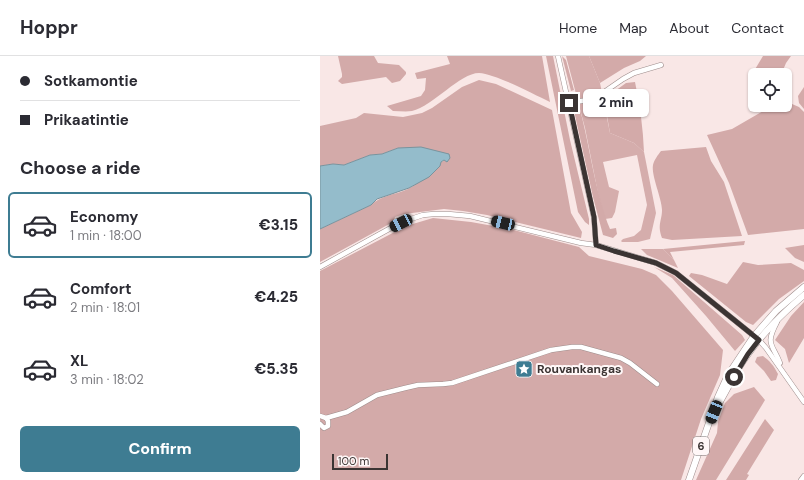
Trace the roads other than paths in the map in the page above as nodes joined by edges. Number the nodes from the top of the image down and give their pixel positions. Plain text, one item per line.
1 (558, 56) edge
2 (661, 65) dead end
3 (569, 103) junction
4 (596, 245) junction
5 (320, 267) edge
6 (804, 287) edge
7 (804, 295) edge
8 (778, 318) junction
9 (757, 338) junction
10 (780, 367) junction
11 (657, 384) dead end
12 (804, 402) edge
13 (320, 416) edge
14 (326, 418) junction
15 (320, 424) edge
16 (804, 476) edge
17 (689, 480) edge
18 (801, 480) edge

1 - 3 street
2 - 3 street
3 - 4 street
4 - 5 street
4 - 9 street
6 - 9 highway, 6
7 - 8 highway, 6
8 - 9 highway, 6
8 - 10 street
9 - 10 street
9 - 17 highway, 6
10 - 12 street
11 - 14 street
13 - 14 street
14 - 15 street
16 - 18 street

